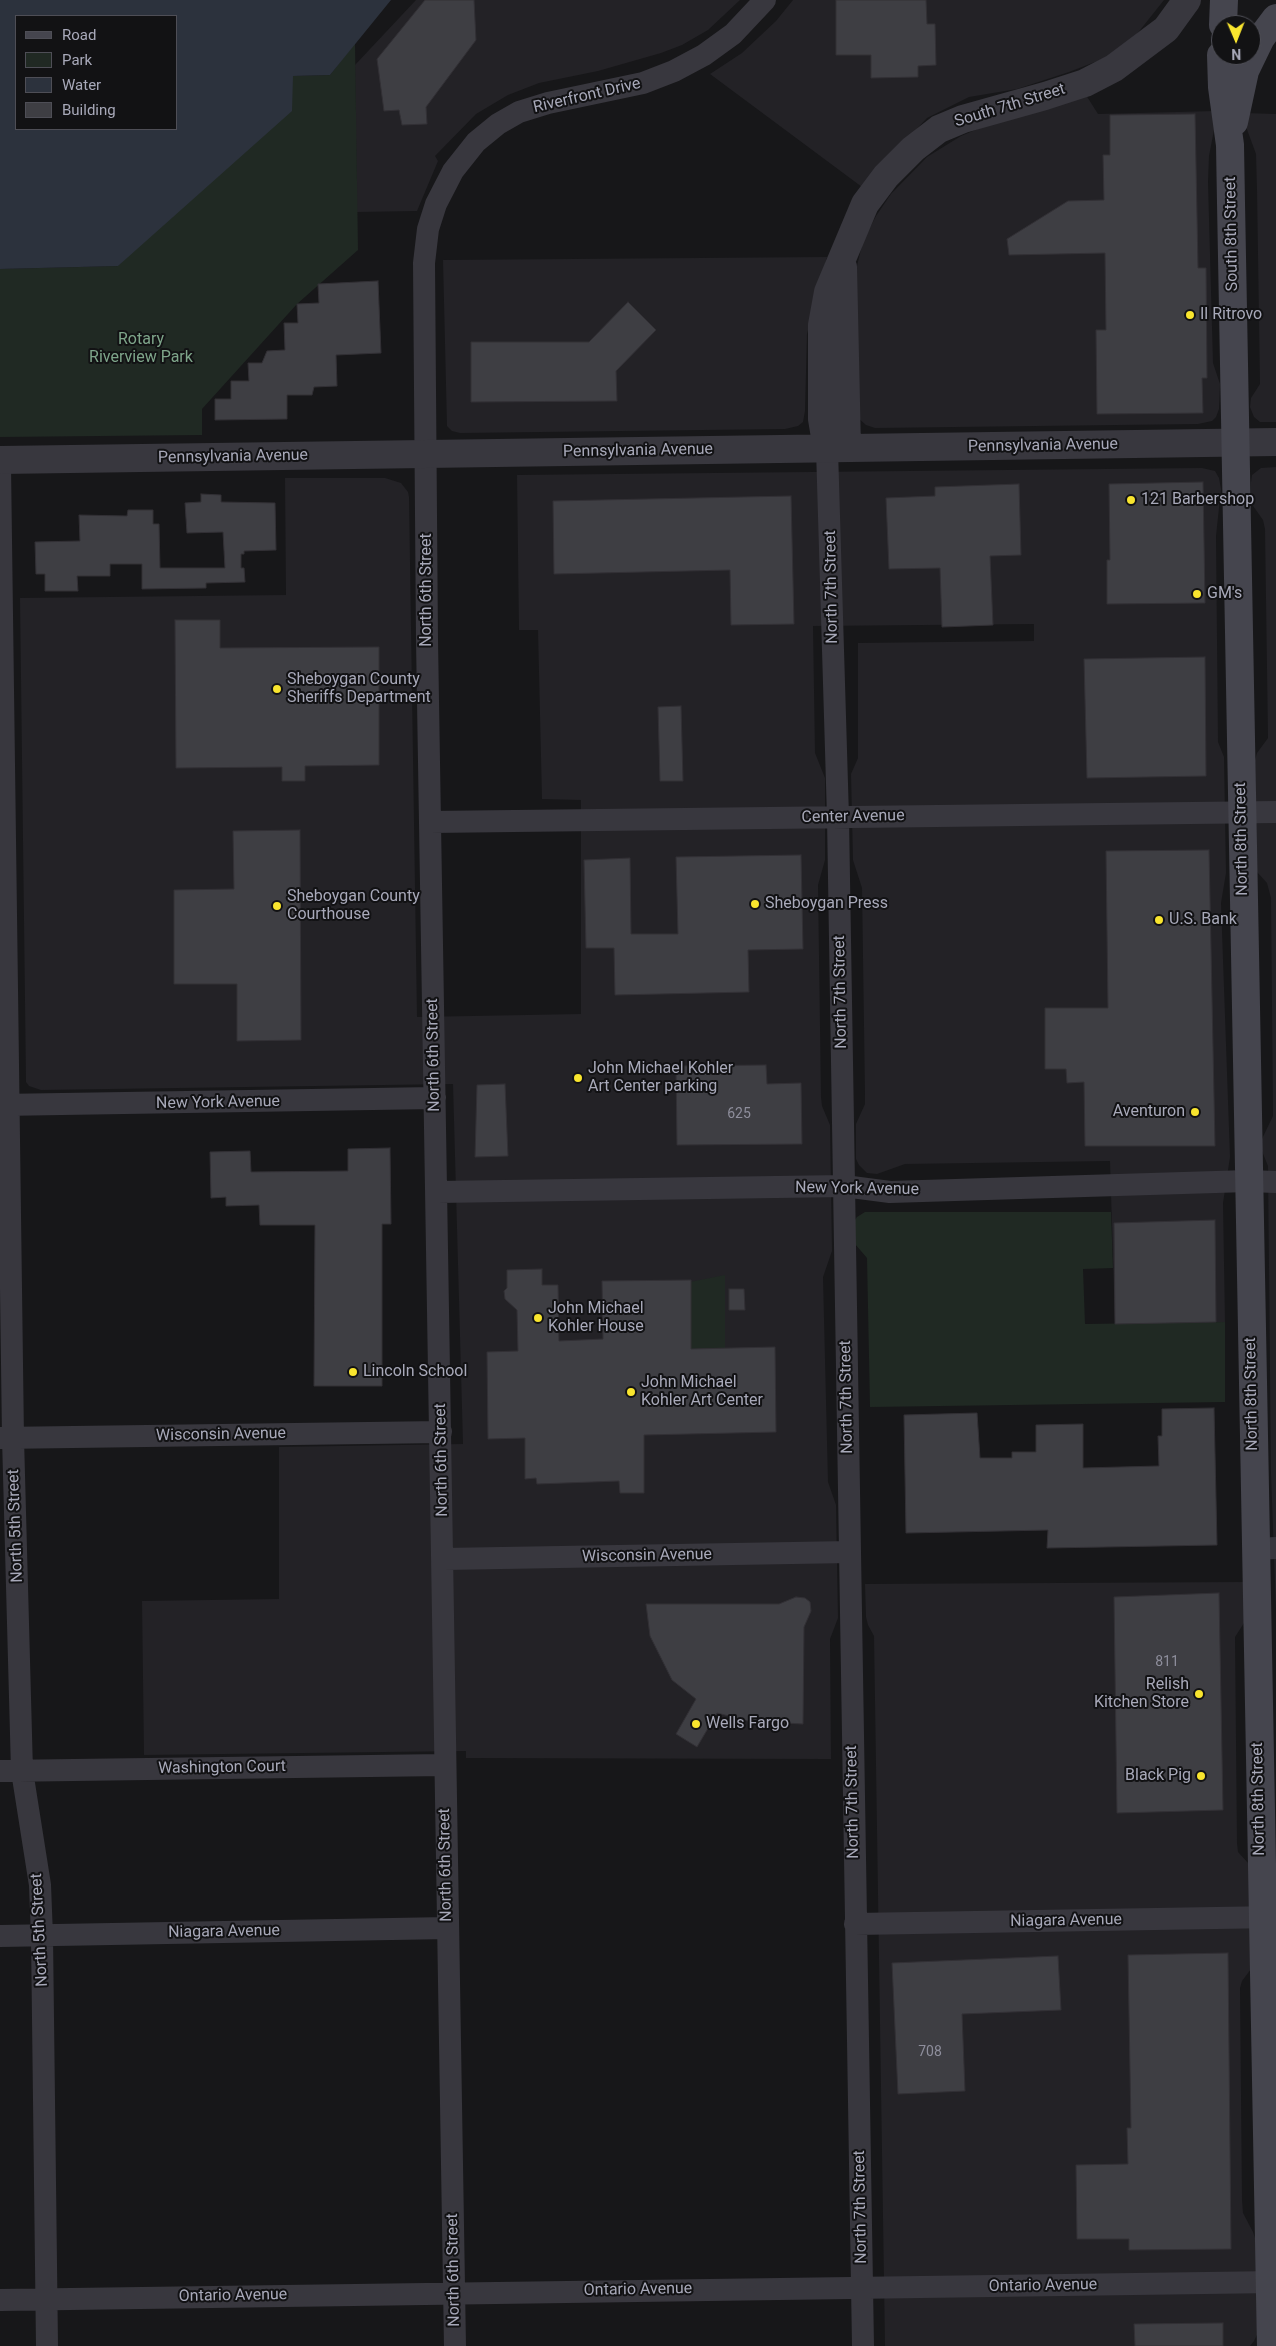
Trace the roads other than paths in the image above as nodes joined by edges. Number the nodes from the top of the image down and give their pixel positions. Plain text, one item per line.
1 (765, 0) edge
2 (1187, 0) edge
3 (1224, 0) edge
4 (1223, 15) edge
5 (1276, 18) edge
6 (1221, 65) edge
7 (1230, 145) junction
8 (1236, 442) junction
9 (1276, 442) edge
10 (837, 448) junction
11 (426, 454) junction
12 (0, 460) edge
13 (0, 465) edge
14 (1, 571) edge
15 (2, 771) edge
16 (1242, 812) junction
17 (1276, 812) edge
18 (838, 817) junction
19 (430, 822) junction
20 (435, 1098) junction
21 (4, 1105) edge
22 (1248, 1180) junction
23 (1276, 1182) edge
24 (844, 1186) junction
25 (437, 1192) junction
26 (441, 1432) junction
27 (7, 1438) edge
28 (1265, 1549) edge
29 (850, 1552) junction
30 (444, 1559) junction
31 (444, 1765) junction
32 (22, 1771) junction
33 (0, 1772) edge
34 (1269, 1917) edge
35 (855, 1924) junction
36 (448, 1928) junction
37 (0, 1936) edge
38 (42, 1936) junction
39 (1273, 2283) edge
40 (862, 2288) junction
41 (454, 2293) junction
42 (46, 2299) junction
43 (0, 2300) edge
44 (47, 2346) edge
45 (455, 2346) edge
46 (863, 2346) edge
47 (1271, 2346) edge

1 - 11 street, Riverfront Drive
2 - 10 street, South 7th Street
3 - 4 main road
5 - 7 main road, South 8th Street
6 - 7 main road, South 8th Street
7 - 8 main road, South 8th Street
8 - 9 street, Pennsylvania Avenue
8 - 10 street, Pennsylvania Avenue
8 - 16 main road, North 8th Street
10 - 11 street, Pennsylvania Avenue
10 - 18 street, North 7th Street
11 - 12 street, Pennsylvania Avenue
11 - 19 street, North 6th Street
13 - 14 street, North 5th Street
14 - 15 street, North 5th Street
15 - 21 street, North 5th Street
16 - 17 street, Center Avenue
16 - 18 street, Center Avenue
16 - 22 main road, North 8th Street
18 - 19 street, Center Avenue
18 - 24 street, North 7th Street
19 - 20 street, North 6th Street
20 - 21 street, New York Avenue
20 - 25 street, North 6th Street
21 - 27 street, North 5th Street
22 - 23 street, New York Avenue
22 - 24 street, New York Avenue
22 - 28 main road, North 8th Street
24 - 25 street, New York Avenue
24 - 29 street, North 7th Street
25 - 26 street, North 6th Street
26 - 27 street, Wisconsin Avenue
26 - 30 street, North 6th Street
27 - 32 street, North 5th Street
28 - 34 main road, North 8th Street
29 - 30 street, Wisconsin Avenue
29 - 35 street, North 7th Street
30 - 31 street, North 6th Street
31 - 32 street, Washington Court
31 - 36 street, North 6th Street
32 - 33 street, Washington Court
32 - 38 street, North 5th Street
34 - 35 street, Niagara Avenue
34 - 39 main road, North 8th Street
35 - 40 street, North 7th Street
36 - 38 street, Niagara Avenue
36 - 41 street, North 6th Street
37 - 38 street, Niagara Avenue
38 - 42 street, North 5th Street
39 - 40 street, Ontario Avenue
39 - 47 main road, North 8th Street
40 - 41 street, Ontario Avenue
40 - 46 street, North 7th Street
41 - 42 street, Ontario Avenue
41 - 45 street, North 6th Street
42 - 43 street, Ontario Avenue
42 - 44 street, North 5th Street

